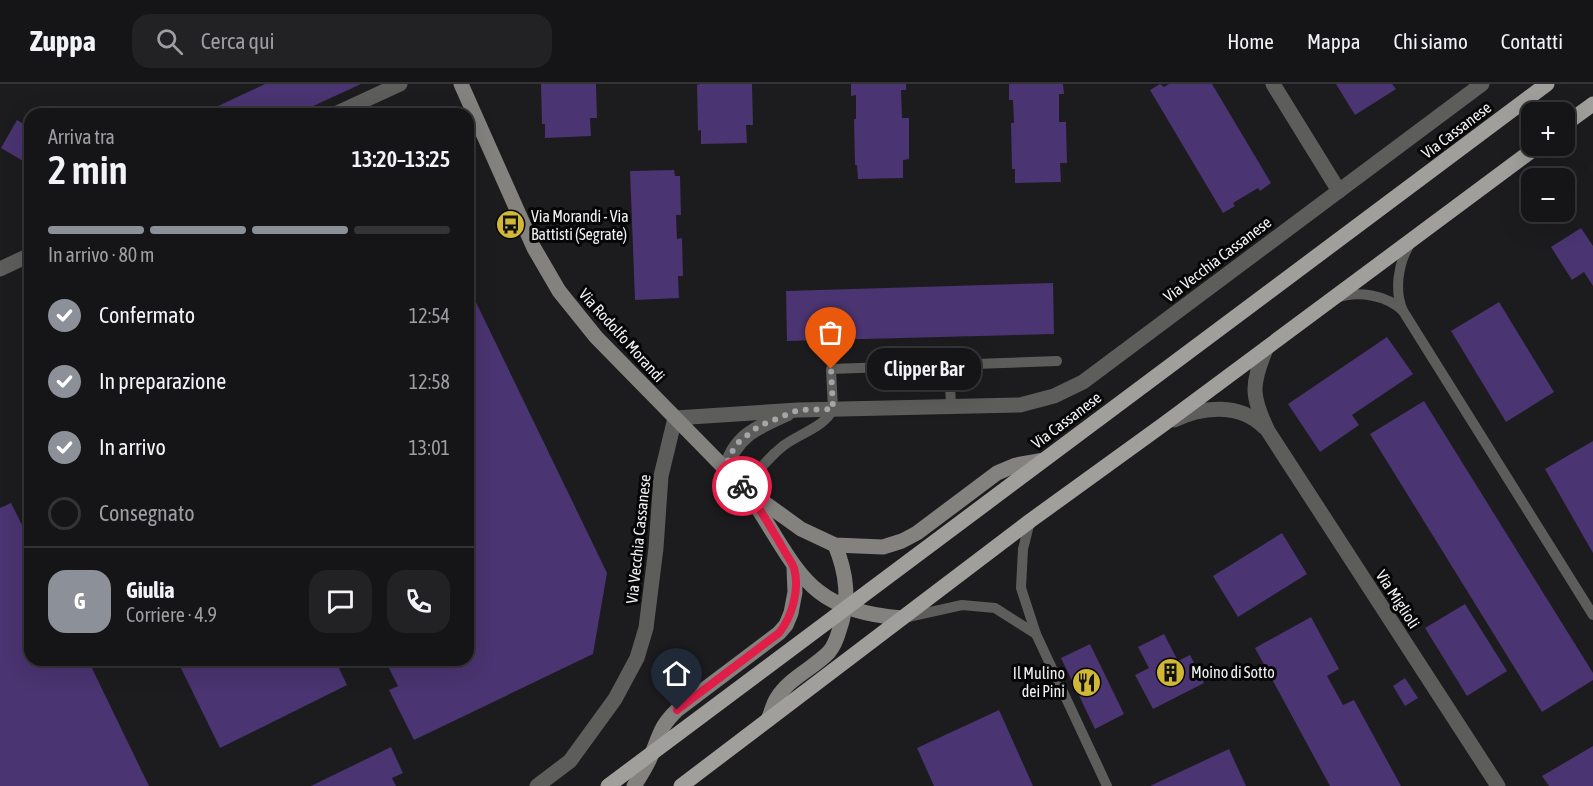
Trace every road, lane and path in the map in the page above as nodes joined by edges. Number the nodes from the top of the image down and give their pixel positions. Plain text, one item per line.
1 (400, 84) edge
2 (461, 84) edge
3 (1273, 84) edge
4 (1482, 84) edge
5 (1547, 84) edge
6 (1593, 104) edge
7 (348, 108) edge
8 (472, 108) edge
9 (474, 113) edge
10 (1575, 117) edge
11 (1525, 156) edge
12 (1339, 191) junction
13 (1414, 238) junction
14 (24, 258) edge
15 (0, 269) edge
16 (1330, 301) junction
17 (1403, 312) junction
18 (1266, 349) junction
19 (1057, 361) dead end
20 (949, 365) junction
21 (951, 406) junction
22 (833, 409) junction
23 (798, 410) junction
24 (675, 418) junction
25 (1164, 424) junction
26 (1268, 431) junction
27 (1042, 460) junction
28 (726, 470) junction
29 (744, 488) junction
30 (1030, 521) junction
31 (835, 545) junction
32 (794, 568) junction
33 (846, 607) junction
34 (1593, 615) edge
35 (902, 618) junction
36 (1036, 634) junction
37 (768, 720) junction
38 (653, 752) junction
39 (537, 786) edge
40 (608, 786) edge
41 (634, 786) edge
42 (681, 786) edge
43 (1107, 786) edge
44 (1498, 786) edge

1 - 7 street
2 - 8 street, Via Rodolfo Morandi
3 - 12 street
4 - 12 street, Via Vecchia Cassanese
5 - 27 main road, Via Cassanese
6 - 10 main road
9 - 24 street, Via Rodolfo Morandi
11 - 13 main road
12 - 21 street, Via Vecchia Cassanese
13 - 16 main road
13 - 17 lane
14 - 15 street
16 - 17 lane
16 - 18 main road
17 - 34 lane
18 - 25 main road
18 - 26 street
19 - 20 lane
20 - 21 lane
20 - 22 lane
21 - 22 street, Via Vecchia Cassanese
22 - 23 street, Via Vecchia Cassanese
22 - 29 lane
23 - 24 street, Via Vecchia Cassanese
23 - 28 street
24 - 28 street, Via Rodolfo Morandi
24 - 39 street, Via Vecchia Cassanese
25 - 26 street
25 - 30 main road
26 - 44 street, Via Miglioli
27 - 31 street, Via Rodolfo Morandi
27 - 33 main road, Via Cassanese
28 - 29 street, Via Rodolfo Morandi
29 - 31 street, Via Rodolfo Morandi
29 - 32 street, Via Rodolfo Morandi
30 - 35 main road
30 - 36 lane
31 - 33 street
32 - 33 street, Via Rodolfo Morandi
32 - 38 street
33 - 35 street, Via Rodolfo Morandi
33 - 37 street
33 - 38 main road, Via Cassanese
35 - 36 lane
35 - 37 main road
36 - 43 lane
37 - 42 main road
38 - 40 main road, Via Cassanese
38 - 41 street

